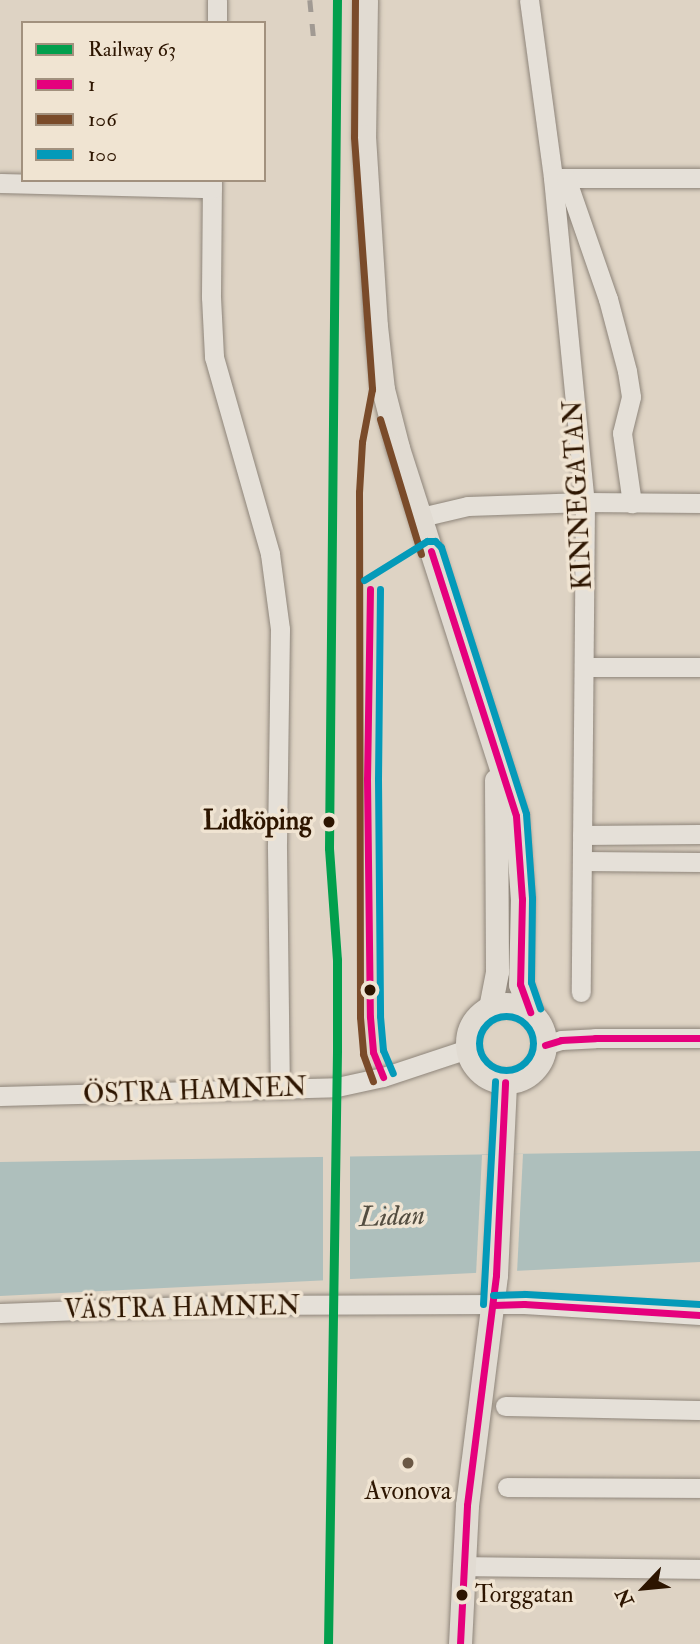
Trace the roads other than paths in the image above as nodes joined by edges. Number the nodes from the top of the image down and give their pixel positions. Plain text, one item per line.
1 (217, 0) edge
2 (366, 0) edge
3 (529, 0) edge
4 (217, 21) edge
5 (560, 178) junction
6 (700, 178) edge
7 (0, 183) edge
8 (212, 184) edge
9 (585, 502) junction
10 (632, 503) junction
11 (700, 503) edge
12 (421, 517) junction
13 (584, 667) junction
14 (700, 667) edge
15 (495, 749) junction
16 (700, 834) edge
17 (582, 835) junction
18 (582, 861) junction
19 (700, 862) edge
20 (581, 992) dead end
21 (491, 1008) junction
22 (530, 1012) junction
23 (700, 1038) edge
24 (545, 1045) junction
25 (467, 1049) junction
26 (505, 1082) junction
27 (280, 1089) junction
28 (0, 1096) edge
29 (493, 1305) junction
30 (0, 1312) edge
31 (700, 1314) edge
32 (505, 1406) dead end
33 (700, 1410) edge
34 (507, 1487) dead end
35 (700, 1488) edge
36 (463, 1566) junction
37 (700, 1569) edge
38 (460, 1644) edge

1 - 4 street
2 - 12 main road
3 - 5 street, KINNEGATAN
5 - 6 street
5 - 9 street, KINNEGATAN
5 - 10 street
7 - 8 street
8 - 27 street
9 - 10 street
9 - 12 street
9 - 13 street, KINNEGATAN
10 - 11 street
12 - 15 main road
13 - 14 street
13 - 17 street, KINNEGATAN
15 - 21 main road
15 - 22 main road
16 - 17 street
17 - 18 street, KINNEGATAN
18 - 19 street
18 - 20 street, KINNEGATAN
21 - 22 main road
21 - 25 main road
22 - 24 main road
23 - 24 street
24 - 26 main road
25 - 26 main road
25 - 27 street, ÖSTRA HAMNEN
26 - 29 main road
27 - 28 street, ÖSTRA HAMNEN
29 - 30 street, VÄSTRA HAMNEN
29 - 31 street, VÄSTRA HAMNEN
29 - 36 main road
32 - 33 street
34 - 35 street
36 - 37 street
36 - 38 main road

